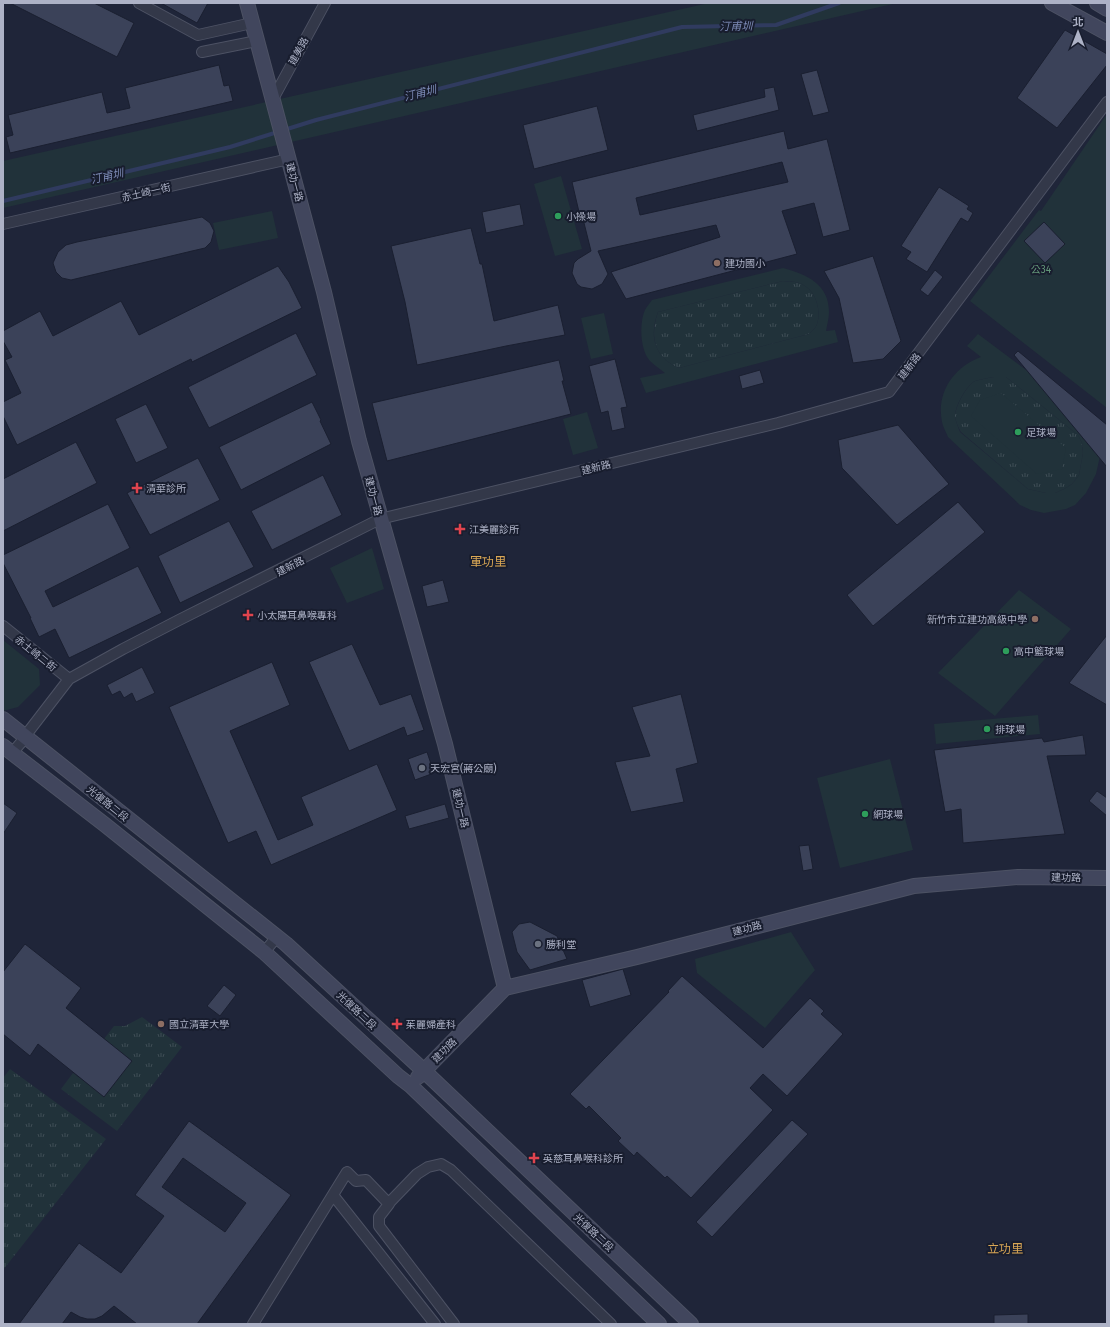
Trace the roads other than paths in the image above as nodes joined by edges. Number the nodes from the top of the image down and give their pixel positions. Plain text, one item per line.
1 (139, 3) edge
2 (247, 3) edge
3 (324, 3) edge
4 (1052, 3) edge
5 (1097, 3) edge
6 (1107, 9) edge
7 (252, 23) junction
8 (1107, 33) edge
9 (257, 42) junction
10 (202, 52) dead end
11 (1107, 102) edge
12 (274, 104) junction
13 (289, 160) junction
14 (3, 224) edge
15 (380, 520) junction
16 (3, 626) edge
17 (69, 679) junction
18 (3, 719) edge
19 (25, 738) junction
20 (7, 750) edge
21 (1107, 878) edge
22 (277, 937) junction
23 (264, 952) junction
24 (505, 988) junction
25 (423, 1070) junction
26 (411, 1086) junction
27 (333, 1194) junction
28 (389, 1203) junction
29 (253, 1324) edge
30 (435, 1324) edge
31 (454, 1324) edge
32 (611, 1324) edge
33 (659, 1324) edge
34 (691, 1324) edge

1 - 7 street
2 - 7 street, 建功一路
3 - 12 street, 建美路
4 - 8 street
5 - 6 street
7 - 9 street, 建功一路
9 - 10 street
9 - 12 street, 建功一路
11 - 15 street, 建新路
12 - 13 street, 建功一路
13 - 14 street, 赤土崎一街
13 - 15 street, 建功一路
15 - 17 street, 建新路
15 - 24 street, 建功一路
16 - 17 street, 赤土崎二街
17 - 19 street, 建新路
18 - 19 street, 光復路二段
19 - 20 street, 建新路
19 - 22 street, 光復路二段
20 - 23 street, 光復路二段
21 - 24 street, 建功路
22 - 23 street
22 - 25 street, 光復路二段
23 - 26 street, 光復路二段
24 - 25 street, 建功路
25 - 26 street, 建功路
25 - 34 street, 光復路二段
26 - 33 street, 光復路二段
27 - 28 street
27 - 29 street
27 - 30 street
28 - 31 street
28 - 32 street

